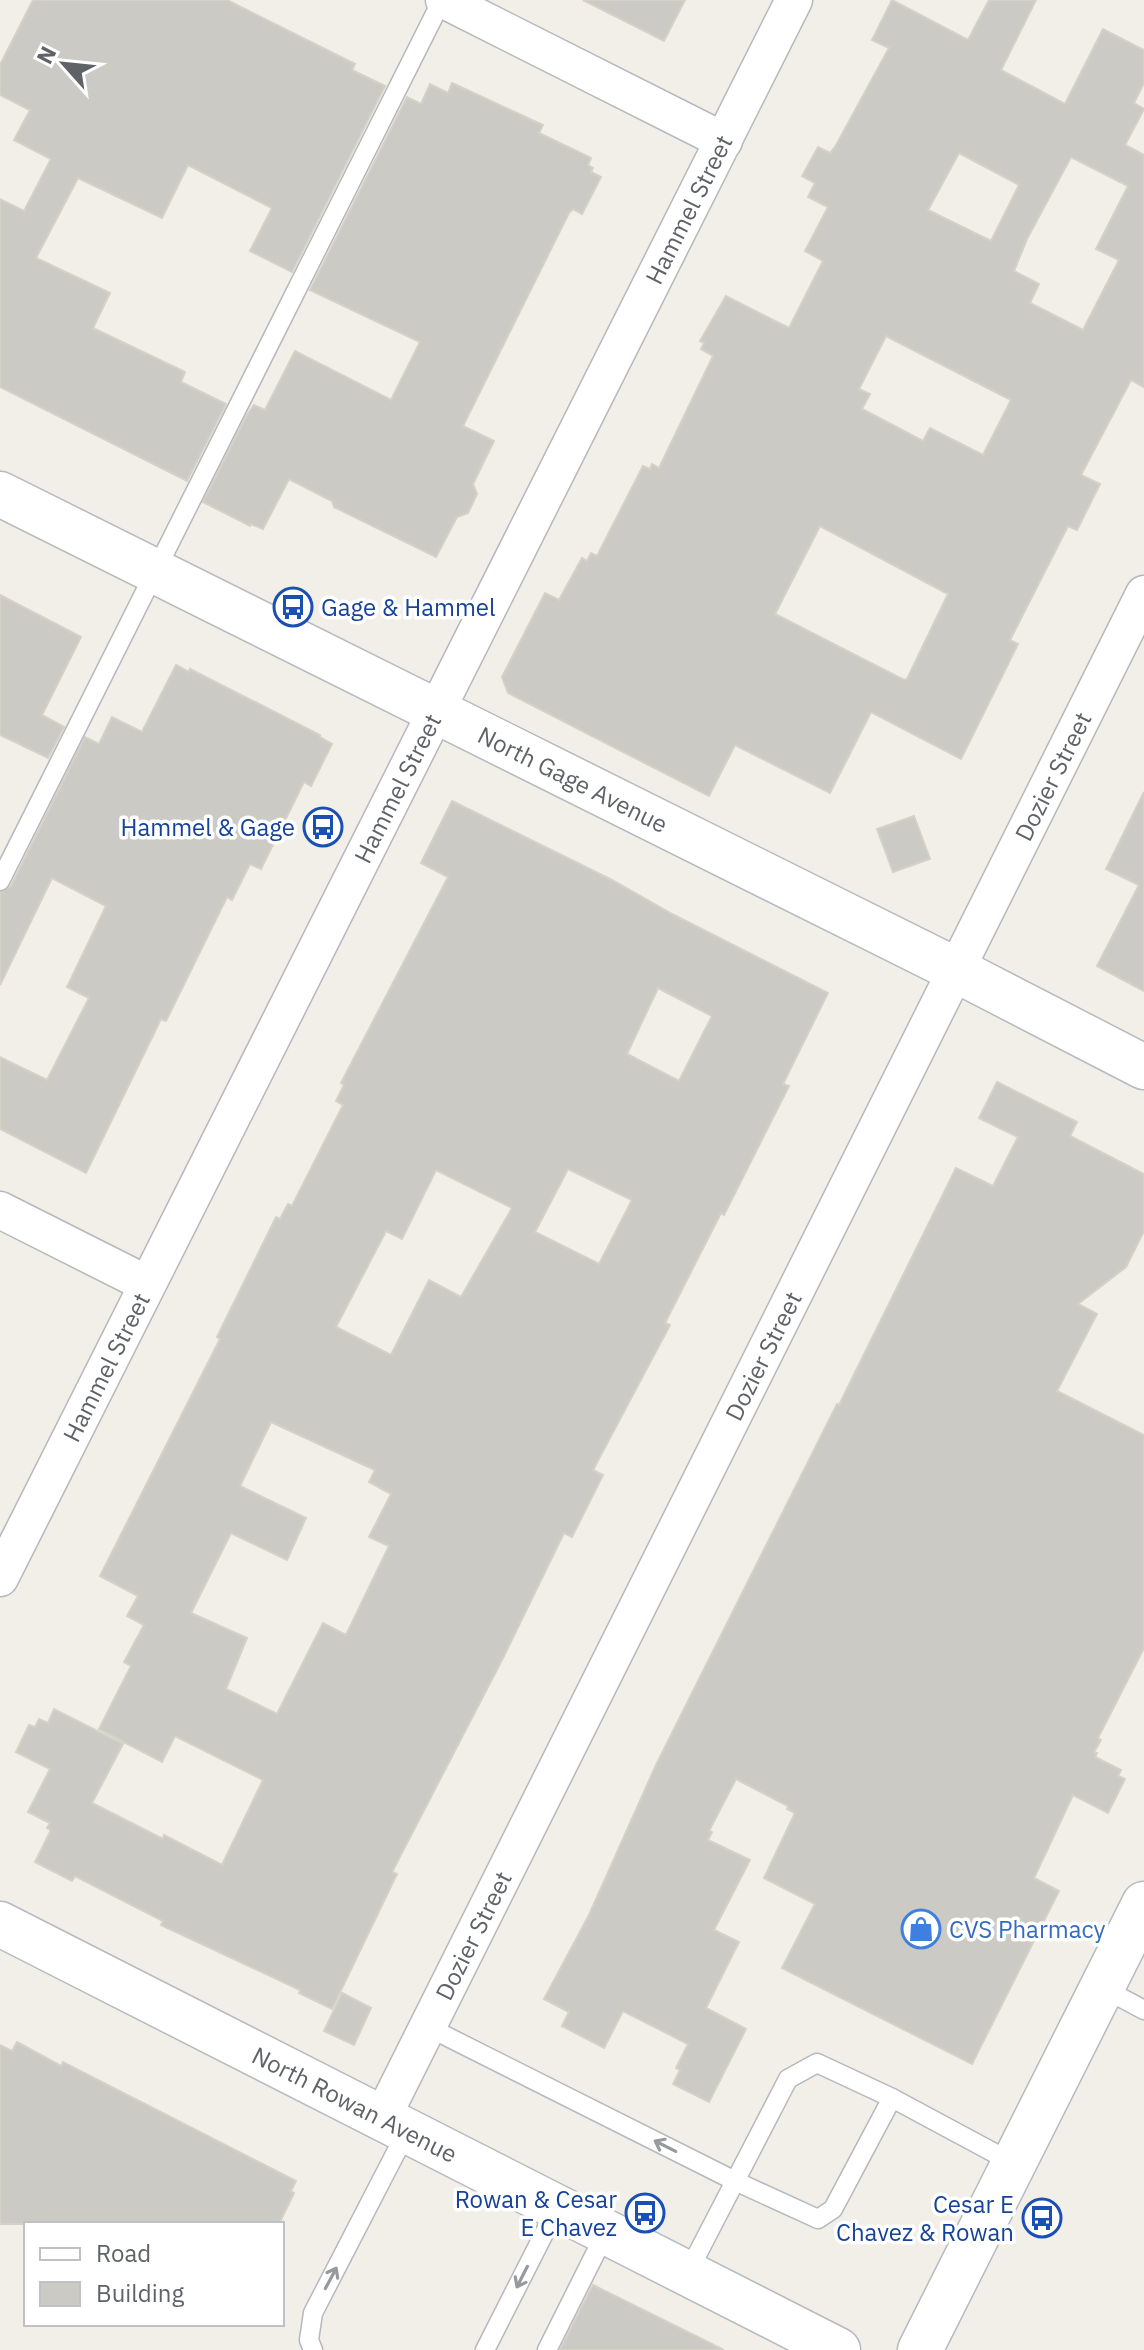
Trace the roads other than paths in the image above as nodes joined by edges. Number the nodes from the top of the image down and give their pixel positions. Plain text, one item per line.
1 (443, 0) edge
2 (794, 0) edge
3 (724, 141) junction
4 (0, 494) edge
5 (156, 572) junction
6 (1144, 594) edge
7 (436, 712) junction
8 (0, 881) edge
9 (956, 970) junction
10 (1144, 1067) edge
11 (0, 1210) edge
12 (147, 1284) junction
13 (0, 1578) edge
14 (1144, 1904) edge
15 (0, 1924) edge
16 (1101, 1987) junction
17 (1144, 2010) edge
18 (428, 2027) junction
19 (892, 2098) junction
20 (395, 2125) junction
21 (1013, 2163) junction
22 (735, 2181) junction
23 (557, 2208) junction
24 (606, 2232) junction
25 (687, 2274) junction
26 (313, 2350) edge
27 (485, 2350) edge
28 (547, 2350) edge
29 (838, 2350) edge
30 (920, 2350) edge

1 - 3 street
1 - 5 lane
2 - 3 street, Hammel Street
3 - 7 street, Hammel Street
4 - 5 street, North Gage Avenue
5 - 7 street, North Gage Avenue
5 - 8 lane
6 - 9 street, Dozier Street
7 - 9 street, North Gage Avenue
7 - 12 street, Hammel Street
9 - 10 street, North Gage Avenue
9 - 18 street, Dozier Street
11 - 12 street
12 - 13 street, Hammel Street
14 - 16 street
15 - 20 street, North Rowan Avenue
16 - 17 lane
16 - 21 street
18 - 20 street, Dozier Street
22 -> 18 lane
19 - 21 lane
19 - 22 lane
19 - 22 lane
20 - 23 street, North Rowan Avenue
26 -> 20 lane
21 - 30 street
22 - 25 lane
23 - 24 street, North Rowan Avenue
23 -> 27 lane
24 - 25 street, North Rowan Avenue
24 - 28 lane
25 - 29 street, North Rowan Avenue

